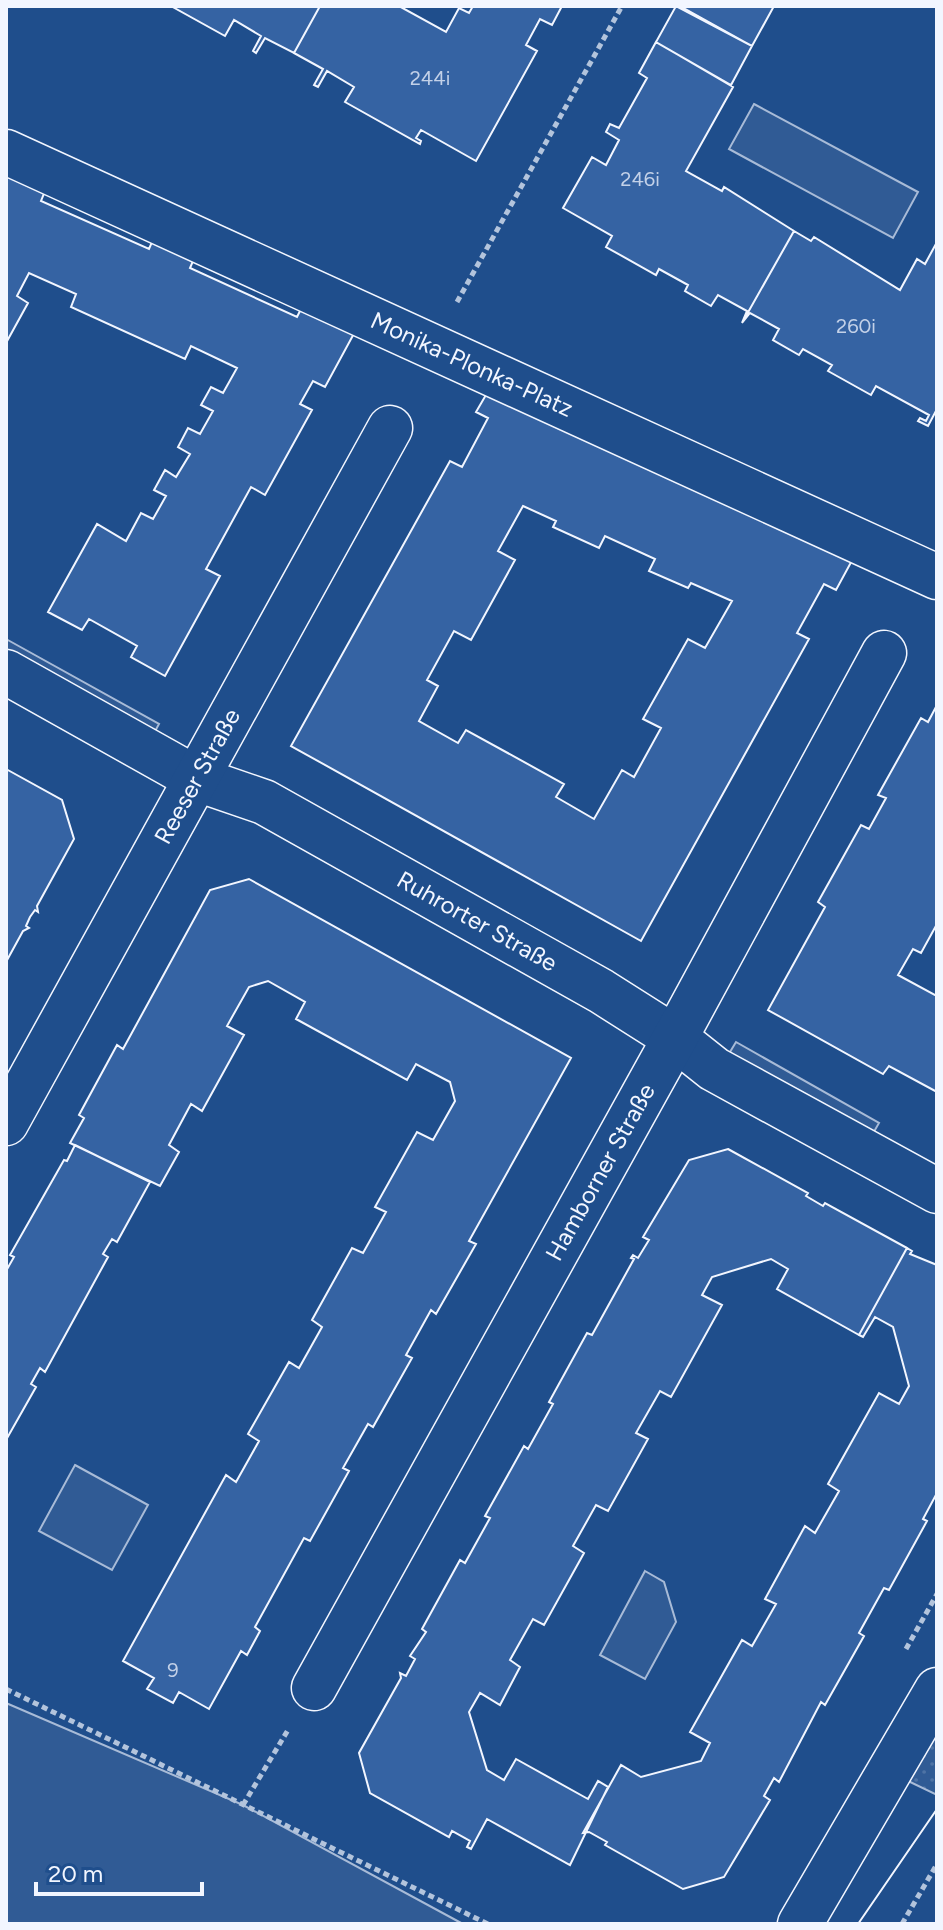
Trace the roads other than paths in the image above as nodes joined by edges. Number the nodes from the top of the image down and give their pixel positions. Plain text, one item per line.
1 (6, 152) edge
2 (390, 428) dead end
3 (937, 577) edge
4 (884, 653) dead end
5 (6, 672) edge
6 (197, 779) junction
7 (675, 1038) junction
8 (6, 1123) edge
9 (937, 1191) edge
10 (314, 1688) road end
11 (937, 1690) edge
12 (800, 1924) edge

1 - 3 street, Monika-Plonka-Platz
2 - 6 street, Reeser Straße
4 - 7 street, Hamborner Straße
5 - 6 street, Ruhrorter Straße
6 - 7 street, Ruhrorter Straße
6 - 8 street, Reeser Straße
7 - 9 street, Ruhrorter Straße
7 - 10 street, Hamborner Straße
11 - 12 street

